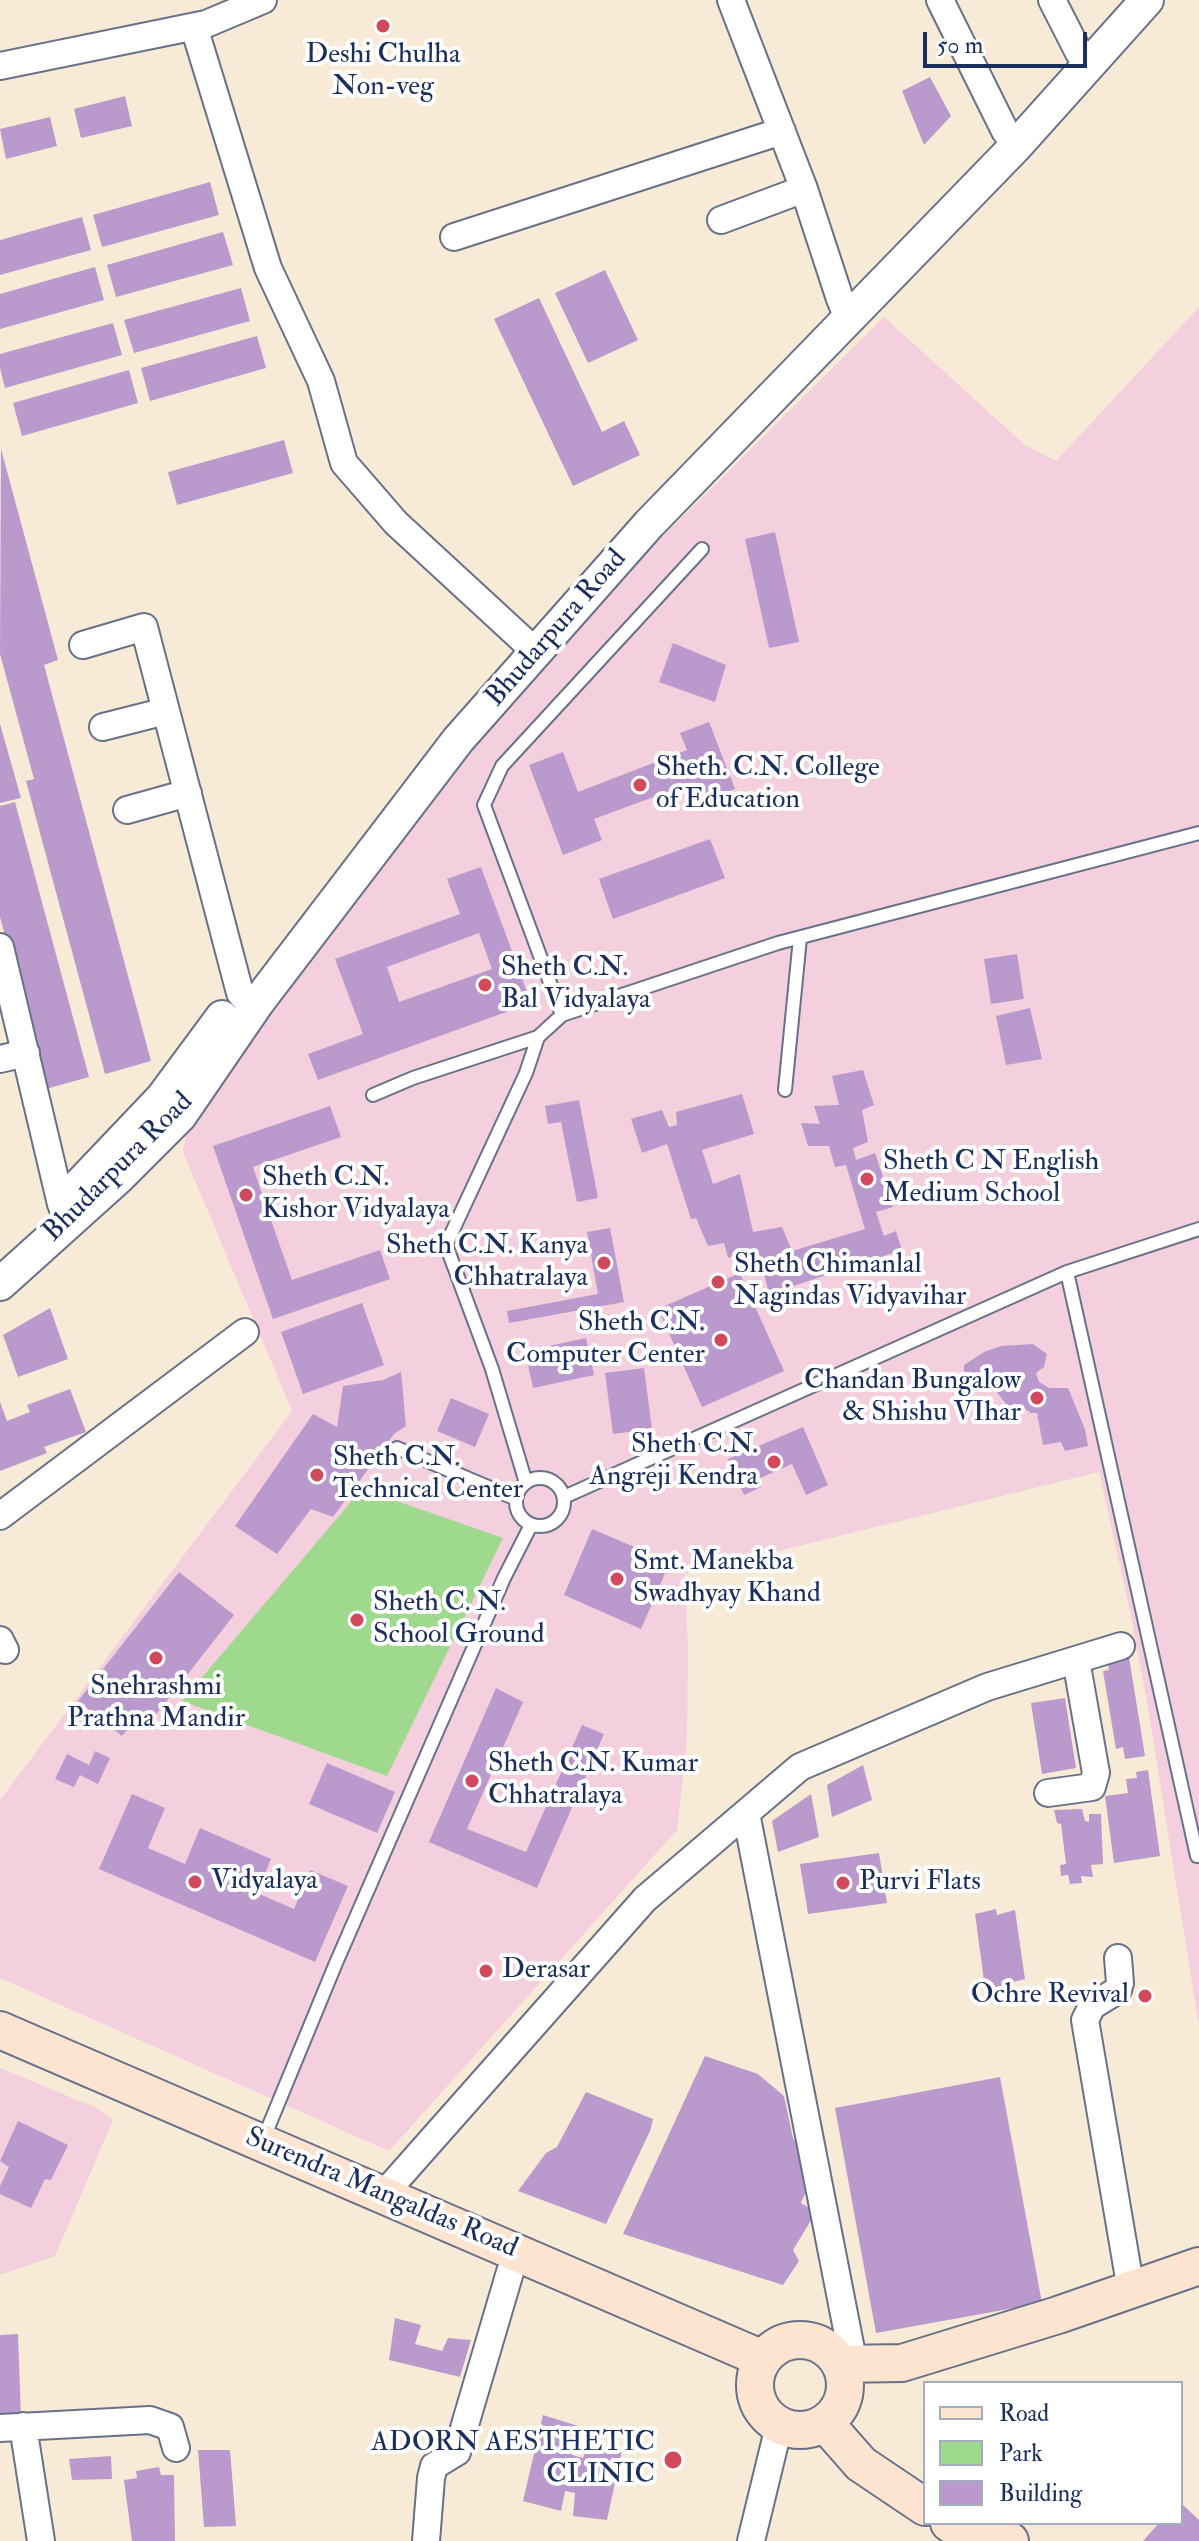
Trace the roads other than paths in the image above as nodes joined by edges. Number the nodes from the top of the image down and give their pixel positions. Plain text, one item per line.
1 (263, 0) edge
2 (731, 0) edge
3 (940, 0) edge
4 (1052, 0) edge
5 (1121, 0) edge
6 (1147, 0) edge
7 (194, 27) junction
8 (1079, 53) junction
9 (0, 66) edge
10 (782, 131) junction
11 (1010, 138) junction
12 (804, 189) junction
13 (721, 220) dead end
14 (454, 237) dead end
15 (844, 308) junction
16 (702, 549) dead end
17 (83, 645) dead end
18 (528, 646) junction
19 (166, 711) junction
20 (103, 727) dead end
21 (188, 793) junction
22 (127, 810) dead end
23 (1199, 833) edge
24 (800, 938) junction
25 (0, 947) edge
26 (247, 1000) junction
27 (562, 1015) junction
28 (538, 1037) junction
29 (26, 1053) junction
30 (0, 1059) edge
31 (785, 1090) dead end
32 (373, 1095) dead end
33 (65, 1213) junction
34 (1199, 1229) edge
35 (0, 1257) edge
36 (1067, 1272) junction
37 (0, 1284) edge
38 (245, 1332) dead end
39 (397, 1448) dead end
40 (526, 1483) junction
41 (564, 1497) junction
42 (516, 1499) junction
43 (0, 1516) edge
44 (531, 1525) junction
45 (1121, 1646) dead end
46 (1076, 1660) junction
47 (1048, 1793) dead end
48 (746, 1813) junction
49 (1199, 1856) edge
50 (1118, 1958) dead end
51 (0, 2030) edge
52 (0, 2051) edge
53 (262, 2143) junction
54 (383, 2195) junction
55 (1199, 2266) edge
56 (510, 2272) junction
57 (1199, 2286) edge
58 (1131, 2290) junction
59 (759, 2368) junction
60 (841, 2389) junction
61 (779, 2426) junction
62 (11, 2427) edge
63 (176, 2448) dead end
64 (923, 2483) edge
65 (923, 2506) edge
66 (952, 2525) edge
67 (986, 2525) edge
68 (41, 2541) edge
69 (426, 2541) edge
70 (751, 2541) edge
71 (975, 2541) edge
72 (1010, 2541) edge

1 - 7 street
2 - 10 street
3 - 11 street
4 - 8 street
5 - 8 street, Bhudarpura Road
6 - 11 street, Bhudarpura Road
7 - 9 street
7 - 18 street
8 - 11 street, Bhudarpura Road
10 - 12 street
10 - 14 street
11 - 15 street, Bhudarpura Road
12 - 13 street
12 - 15 street
15 - 18 street, Bhudarpura Road
16 - 27 lane
17 - 19 street
18 - 26 street, Bhudarpura Road
19 - 20 street
19 - 21 street
21 - 22 street
21 - 26 street
23 - 24 lane
24 - 27 lane
24 - 31 lane
25 - 29 street
26 - 33 street, Bhudarpura Road
27 - 28 lane
28 - 32 lane
28 - 40 lane
29 - 30 street
29 - 33 street
33 - 35 street, Bhudarpura Road
33 - 37 street, Bhudarpura Road
34 - 36 lane
36 - 41 lane
36 - 49 lane
38 - 43 street
39 - 42 lane
40 - 41 lane
40 - 42 lane
41 - 44 lane
42 - 44 lane
44 - 53 lane
45 - 46 street
46 - 47 street
46 - 48 street
48 - 54 street
48 - 60 street
50 - 58 street
51 - 53 main road, Surendra Mangaldas Road
52 - 56 main road, Surendra Mangaldas Road
53 - 54 main road, Surendra Mangaldas Road
54 - 59 main road, Surendra Mangaldas Road
55 - 58 main road
56 - 59 main road, Surendra Mangaldas Road
56 - 69 street
57 - 60 main road
58 - 60 main road
59 - 60 main road
59 - 61 main road
60 - 61 main road
60 - 64 main road
60 - 65 main road
61 - 70 street
62 - 63 street
62 - 68 street
66 - 71 main road
67 - 72 main road

